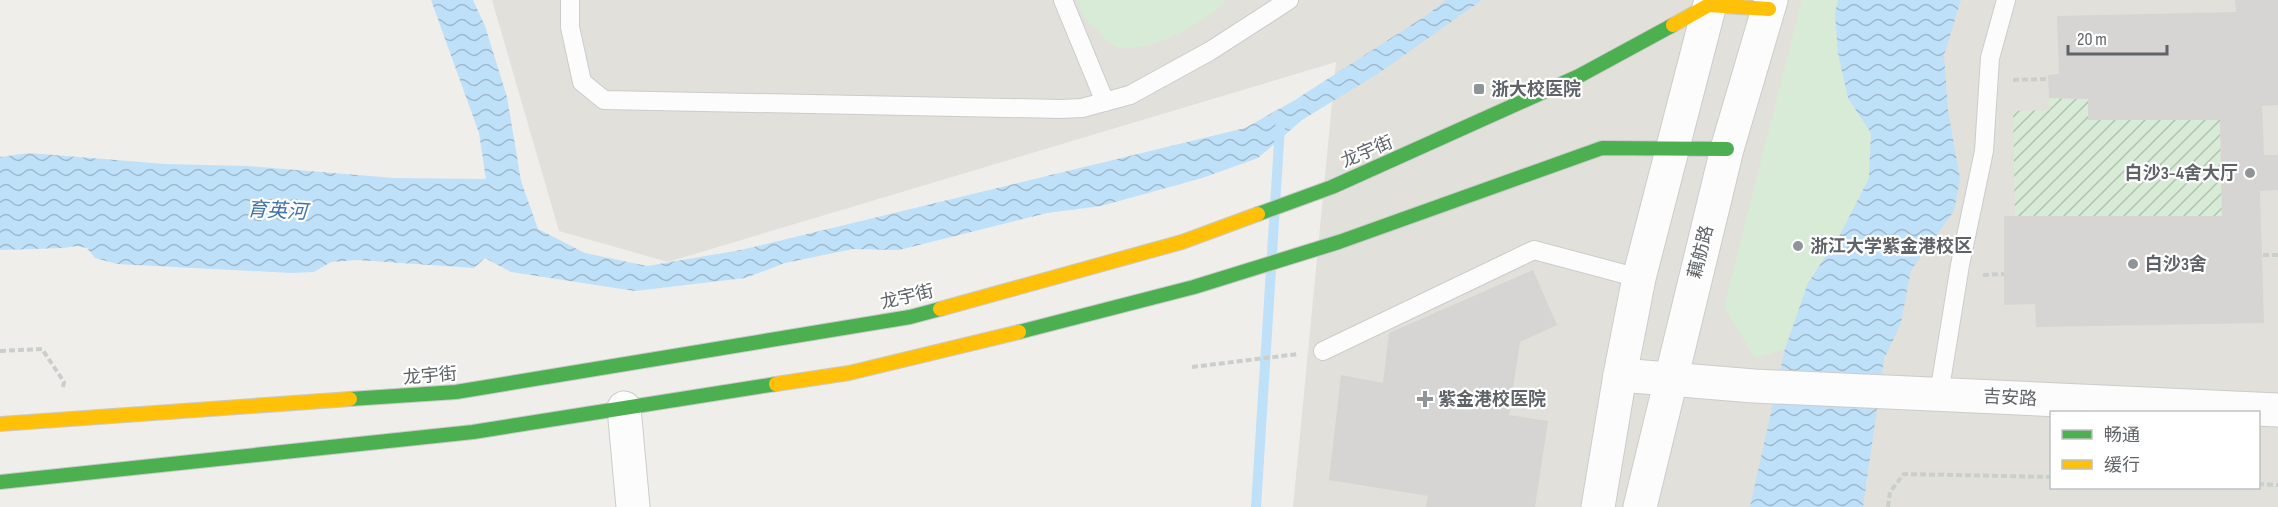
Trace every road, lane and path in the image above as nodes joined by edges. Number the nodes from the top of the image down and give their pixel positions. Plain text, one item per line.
1 (570, 0) edge
2 (1064, 0) edge
3 (1289, 0) edge
4 (2006, 0) edge
5 (1710, 2) edge
6 (1770, 4) edge
7 (2049, 79) dead end
8 (1988, 80) junction
9 (1105, 102) junction
10 (1672, 148) junction
11 (1727, 148) junction
12 (2263, 255) dead end
13 (2278, 255) edge
14 (1639, 278) junction
15 (1323, 351) joint
16 (1192, 367) dead end
17 (1620, 375) junction
18 (1670, 380) junction
19 (1939, 394) junction
20 (624, 408) junction
21 (2278, 410) edge
22 (0, 424) edge
23 (2050, 477) edge
24 (0, 482) edge
25 (2260, 484) edge
26 (2278, 485) edge
27 (633, 507) edge
28 (1598, 507) edge
29 (1640, 507) edge
30 (1888, 507) edge

1 - 9 lane
2 - 9 lane
3 - 9 lane
4 - 8 lane
5 - 6 street
5 - 10 street
5 - 22 street, 龙宇街
6 - 11 street, 藕舫路
7 - 8 path
8 - 19 lane
10 - 11 street
10 - 14 street
10 - 20 street
11 - 18 street, 藕舫路
12 - 13 path
14 - 15 lane
14 - 17 street
15 - 16 path
17 - 18 street, 吉安路
17 - 28 street
18 - 19 street, 吉安路
18 - 29 street, 藕舫路
19 - 21 street, 吉安路
20 - 24 street
20 - 27 street
23 - 30 path
25 - 26 path

